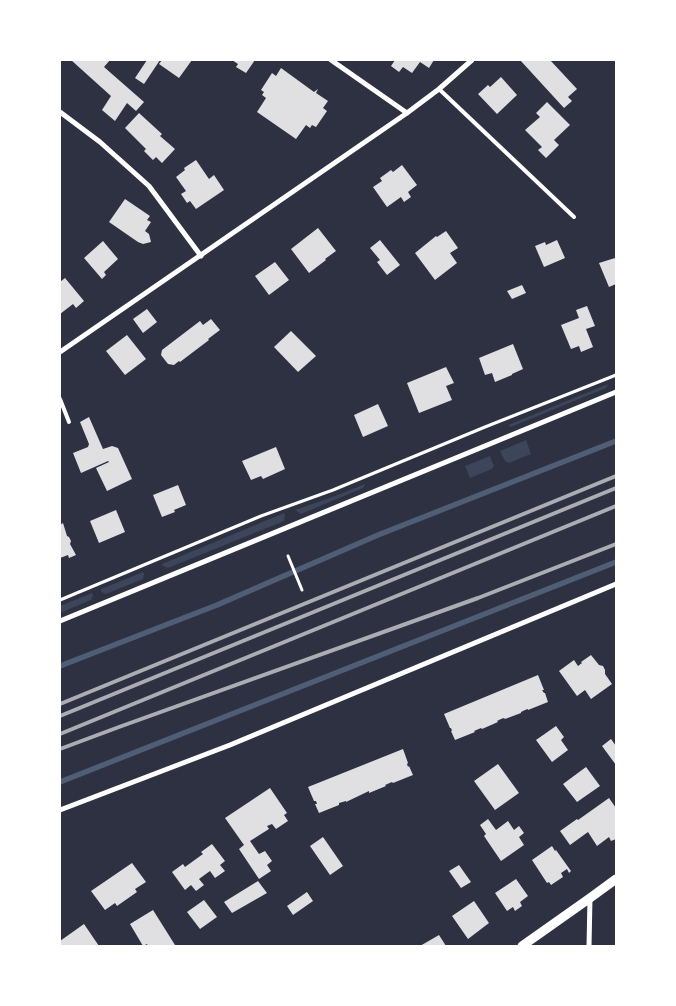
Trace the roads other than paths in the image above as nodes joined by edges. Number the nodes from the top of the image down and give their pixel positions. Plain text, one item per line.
1 (331, 60) edge
2 (472, 60) edge
3 (439, 89) junction
4 (60, 112) edge
5 (407, 114) junction
6 (574, 216) dead end
7 (200, 256) junction
8 (60, 352) edge
9 (616, 392) edge
10 (60, 399) edge
11 (69, 422) dead end
12 (616, 584) edge
13 (60, 622) edge
14 (60, 810) edge
15 (616, 878) edge
16 (590, 898) junction
17 (522, 946) edge
18 (589, 946) edge

1 - 5 street
2 - 3 street
3 - 5 street
3 - 6 lane
4 - 7 street
5 - 7 street
7 - 8 street
9 - 13 street
10 - 11 lane
12 - 14 street
15 - 16 street
16 - 17 street
16 - 18 street

